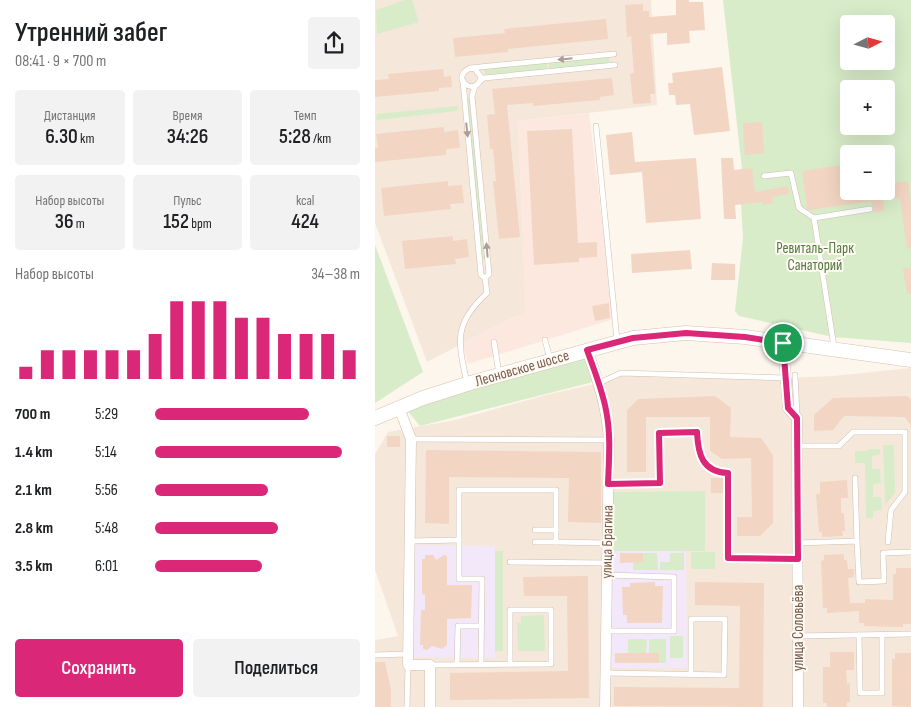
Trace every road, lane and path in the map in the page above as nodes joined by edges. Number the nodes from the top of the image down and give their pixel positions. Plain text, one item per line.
1 (614, 54) dead end
2 (615, 65) dead end
3 (470, 68) junction
4 (463, 81) junction
5 (480, 81) junction
6 (475, 86) junction
7 (596, 126) dead end
8 (764, 176) dead end
9 (870, 209) dead end
10 (814, 218) junction
11 (485, 278) junction
12 (545, 340) dead end
13 (494, 342) dead end
14 (618, 342) junction
15 (783, 343) junction
16 (587, 350) junction
17 (835, 351) junction
18 (551, 360) junction
19 (911, 360) edge
20 (499, 375) junction
21 (791, 376) junction
22 (599, 383) junction
23 (467, 384) junction
24 (399, 408) junction
25 (375, 418) edge
26 (411, 440) junction
27 (609, 440) junction
28 (797, 446) junction
29 (855, 478) dead end
30 (608, 484) junction
31 (535, 530) dead end
32 (556, 530) junction
33 (459, 540) junction
34 (410, 541) junction
35 (857, 541) junction
36 (535, 542) dead end
37 (556, 542) junction
38 (607, 542) junction
39 (888, 542) dead end
40 (797, 543) junction
41 (911, 552) edge
42 (798, 559) junction
43 (510, 562) dead end
44 (607, 563) junction
45 (607, 575) junction
46 (481, 626) junction
47 (606, 631) junction
48 (882, 634) junction
49 (911, 634) edge
50 (859, 635) junction
51 (797, 636) junction
52 (375, 655) edge
53 (408, 660) junction
54 (457, 664) junction
55 (481, 664) junction
56 (510, 664) junction
57 (430, 665) junction
58 (605, 673) junction
59 (691, 674) junction
60 (407, 707) edge
61 (430, 707) edge
62 (605, 707) edge
63 (798, 707) edge

1 -> 3 lane
2 - 5 lane
3 - 4 lane
3 - 5 lane
4 - 6 lane
4 -> 11 lane
5 - 6 lane
11 -> 6 lane
7 - 14 lane
8 - 10 lane
9 - 10 lane
10 - 17 lane
11 - 23 lane
12 - 18 lane
13 - 20 lane
14 - 15 main road, Леоновское шоссе
14 - 16 main road, Леоновское шоссе
15 - 17 main road, Леоновское шоссе
15 - 21 street, улица Соловьёва
16 - 18 main road, Леоновское шоссе
16 - 22 street, улица Брагина
17 - 19 main road, Леоновское шоссе
18 - 20 main road, Леоновское шоссе
20 - 23 main road, Леоновское шоссе
21 - 22 lane
21 - 28 street, улица Соловьёва
22 - 27 street, улица Брагина
23 - 24 main road, Леоновское шоссе
24 - 25 main road, Леоновское шоссе
24 - 26 street
26 - 27 lane
26 - 34 street
27 - 30 street, улица Брагина
28 - 39 lane
28 - 40 street, улица Соловьёва
29 - 35 lane
30 - 38 street, улица Брагина
30 - 42 lane
31 - 32 lane
32 - 33 lane
32 - 37 lane
33 - 34 lane
33 - 46 lane
34 - 53 street
35 - 40 lane
35 - 41 lane
36 - 37 lane
37 - 38 lane
38 - 44 street, улица Брагина
40 - 42 street, улица Соловьёва
42 - 51 street, улица Соловьёва
43 - 44 lane
44 - 45 street, улица Брагина
45 - 47 street, улица Брагина
45 - 47 lane
46 - 54 lane
46 - 55 lane
47 - 58 street, улица Брагина
48 - 49 lane
48 - 50 lane
48 - 50 lane
50 - 51 lane
51 - 63 street, улица Соловьёва
52 - 53 lane
53 - 57 street
53 - 60 lane
54 - 55 lane
54 - 57 lane
55 - 56 lane
56 - 56 lane
57 - 61 street
58 - 59 lane
58 - 62 street, улица Брагина
59 - 59 lane

